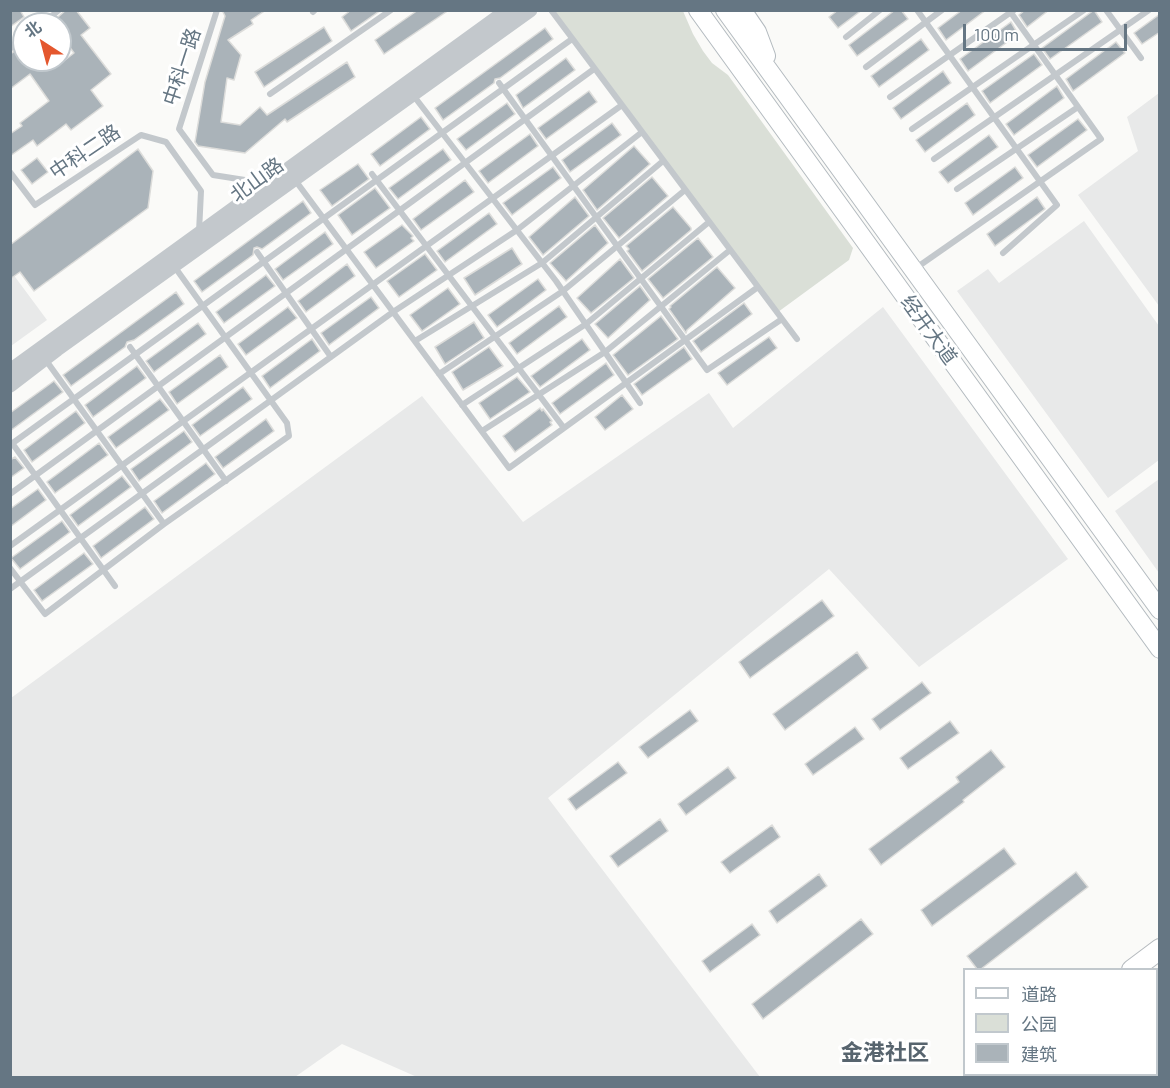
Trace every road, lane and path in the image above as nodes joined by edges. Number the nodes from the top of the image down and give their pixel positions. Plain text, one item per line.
1 (217, 10) edge
2 (391, 10) edge
3 (508, 10) edge
4 (530, 10) edge
5 (550, 10) edge
6 (689, 10) edge
7 (698, 10) edge
8 (725, 10) edge
9 (742, 10) edge
10 (880, 10) edge
11 (917, 10) edge
12 (942, 10) edge
13 (1084, 10) edge
14 (1106, 10) edge
15 (1149, 10) edge
16 (1011, 11) edge
17 (925, 22) junction
18 (1122, 31) junction
19 (846, 37) dead end
20 (572, 39) junction
21 (1034, 45) junction
22 (949, 56) junction
23 (1141, 58) dead end
24 (867, 68) dead end
25 (594, 69) junction
26 (1056, 75) junction
27 (774, 77) junction
28 (501, 86) junction
29 (754, 88) junction
30 (972, 88) junction
31 (270, 94) dead end
32 (412, 95) junction
33 (890, 97) dead end
34 (622, 105) junction
35 (1078, 107) junction
36 (993, 117) junction
37 (525, 120) junction
38 (912, 129) dead end
39 (642, 132) junction
40 (442, 133) junction
41 (1016, 149) junction
42 (552, 156) junction
43 (934, 159) dead end
44 (663, 161) junction
45 (465, 163) junction
46 (10, 172) edge
47 (372, 174) dead end
48 (294, 179) junction
49 (377, 180) junction
50 (1040, 182) junction
51 (268, 184) junction
52 (573, 186) junction
53 (957, 189) dead end
54 (685, 190) junction
55 (493, 199) junction
56 (400, 211) junction
57 (596, 217) junction
58 (324, 219) junction
59 (709, 222) junction
60 (517, 230) junction
61 (199, 234) junction
62 (427, 246) junction
63 (617, 246) junction
64 (347, 250) junction
65 (730, 250) junction
66 (257, 252) dead end
67 (1003, 253) dead end
68 (264, 262) junction
69 (542, 262) junction
70 (174, 266) junction
71 (914, 271) junction
72 (449, 275) junction
73 (640, 279) junction
74 (373, 285) junction
75 (758, 287) junction
76 (563, 291) junction
77 (287, 293) junction
78 (203, 306) junction
79 (472, 306) junction
80 (661, 306) junction
81 (393, 312) junction
82 (782, 319) junction
83 (586, 324) junction
84 (312, 329) junction
85 (495, 337) junction
86 (225, 338) junction
87 (685, 339) junction
88 (797, 339) dead end
89 (415, 341) junction
90 (130, 346) dead end
91 (605, 352) junction
92 (135, 355) junction
93 (331, 357) junction
94 (45, 358) junction
95 (519, 368) junction
96 (10, 371) edge
97 (251, 373) junction
98 (439, 374) junction
99 (626, 382) junction
100 (10, 385) edge
101 (158, 387) junction
102 (539, 395) junction
103 (74, 399) junction
104 (271, 401) junction
105 (640, 403) dead end
106 (462, 405) junction
107 (183, 422) junction
108 (564, 428) junction
109 (97, 431) junction
110 (482, 432) junction
111 (11, 443) edge
112 (203, 449) junction
113 (122, 466) junction
114 (36, 476) junction
115 (226, 481) junction
116 (10, 494) edge
117 (142, 494) junction
118 (61, 510) junction
119 (164, 524) junction
120 (81, 538) junction
121 (10, 546) edge
122 (10, 568) edge
123 (104, 570) junction
124 (21, 581) junction
125 (115, 586) dead end
126 (10, 589) edge
127 (1160, 610) edge
128 (1160, 649) edge
129 (1160, 949) edge
130 (1133, 968) edge

1 - 51 lane, 中科一路
2 - 31 lane
3 - 51 street, 北山路
4 - 32 street, 北山路
5 - 20 lane
6 - 29 main road
7 - 29 main road, 经开大道
8 - 27 main road, 经开大道
9 - 27 main road
10 - 19 lane
11 - 17 lane
12 - 17 lane
13 - 21 lane
14 - 18 lane
15 - 18 lane
16 - 21 lane
16 - 22 lane
17 - 22 lane
17 - 24 lane
18 - 23 lane
18 - 26 lane
20 - 25 lane
20 - 28 lane
21 - 26 lane
21 - 30 lane
22 - 30 lane
22 - 33 lane
25 - 34 lane
25 - 37 lane
26 - 35 lane
26 - 36 lane
27 - 71 main road, 经开大道
28 - 37 lane
28 - 40 lane
29 - 128 main road, 经开大道
30 - 36 lane
30 - 38 lane
32 - 40 lane
32 - 48 street, 北山路
34 - 39 lane
34 - 42 lane
35 - 41 lane
35 - 50 lane
36 - 41 lane
36 - 43 lane
37 - 42 lane
37 - 45 lane
39 - 44 lane
39 - 52 lane
40 - 45 lane
40 - 49 lane
41 - 50 lane
41 - 53 lane
42 - 52 lane
42 - 55 lane
44 - 54 lane
44 - 57 lane
45 - 55 lane
45 - 56 lane
46 - 61 lane, 中科二路
47 - 49 lane
48 - 58 lane
48 - 70 street, 北山路
49 - 56 lane
49 - 58 lane
50 - 67 lane
50 - 71 lane
51 - 61 street, 北山路
52 - 57 lane
52 - 60 lane
54 - 59 lane
54 - 63 lane
55 - 60 lane
55 - 62 lane
56 - 62 lane
56 - 64 lane
57 - 63 lane
57 - 69 lane
58 - 64 lane
58 - 68 lane
59 - 65 lane
59 - 73 lane
60 - 69 lane
60 - 72 lane
61 - 96 street, 北山路
62 - 72 lane
62 - 74 lane
63 - 73 lane
63 - 76 lane
64 - 74 lane
64 - 77 lane
65 - 75 lane
65 - 80 lane
66 - 68 lane
68 - 77 lane
68 - 78 lane
69 - 76 lane
69 - 79 lane
70 - 78 lane
70 - 94 street, 北山路
71 - 127 main road, 经开大道
72 - 79 lane
72 - 81 lane
73 - 80 lane
73 - 83 lane
74 - 81 lane
74 - 84 lane
75 - 82 lane
75 - 87 lane
76 - 83 lane
76 - 85 lane
77 - 84 lane
77 - 86 lane
78 - 86 lane
78 - 92 lane
79 - 85 lane
79 - 89 lane
80 - 87 lane
80 - 91 lane
81 - 89 lane
81 - 93 lane
82 - 87 lane
82 - 88 lane
83 - 91 lane
83 - 95 lane
84 - 93 lane
84 - 97 lane
85 - 95 lane
85 - 98 lane
86 - 97 lane
86 - 101 lane
87 - 99 lane
89 - 98 lane
90 - 92 lane
91 - 99 lane
91 - 102 lane
92 - 101 lane
92 - 103 lane
93 - 104 lane
94 - 100 street, 北山路
94 - 103 lane
95 - 102 lane
95 - 106 lane
97 - 104 lane
97 - 107 lane
98 - 106 lane
99 - 105 lane
99 - 108 lane
101 - 107 lane
101 - 109 lane
102 - 108 lane
102 - 110 lane
103 - 109 lane
103 - 111 lane
104 - 112 lane
104 - 115 lane
106 - 110 lane
107 - 112 lane
107 - 113 lane
108 - 110 lane
109 - 113 lane
109 - 114 lane
111 - 114 lane
112 - 115 lane
112 - 117 lane
113 - 117 lane
113 - 118 lane
114 - 116 lane
114 - 118 lane
115 - 119 lane
117 - 119 lane
117 - 120 lane
118 - 120 lane
118 - 121 lane
119 - 123 lane
120 - 123 lane
120 - 124 lane
122 - 124 lane
123 - 124 lane
123 - 125 lane
124 - 126 lane
129 - 130 main road

